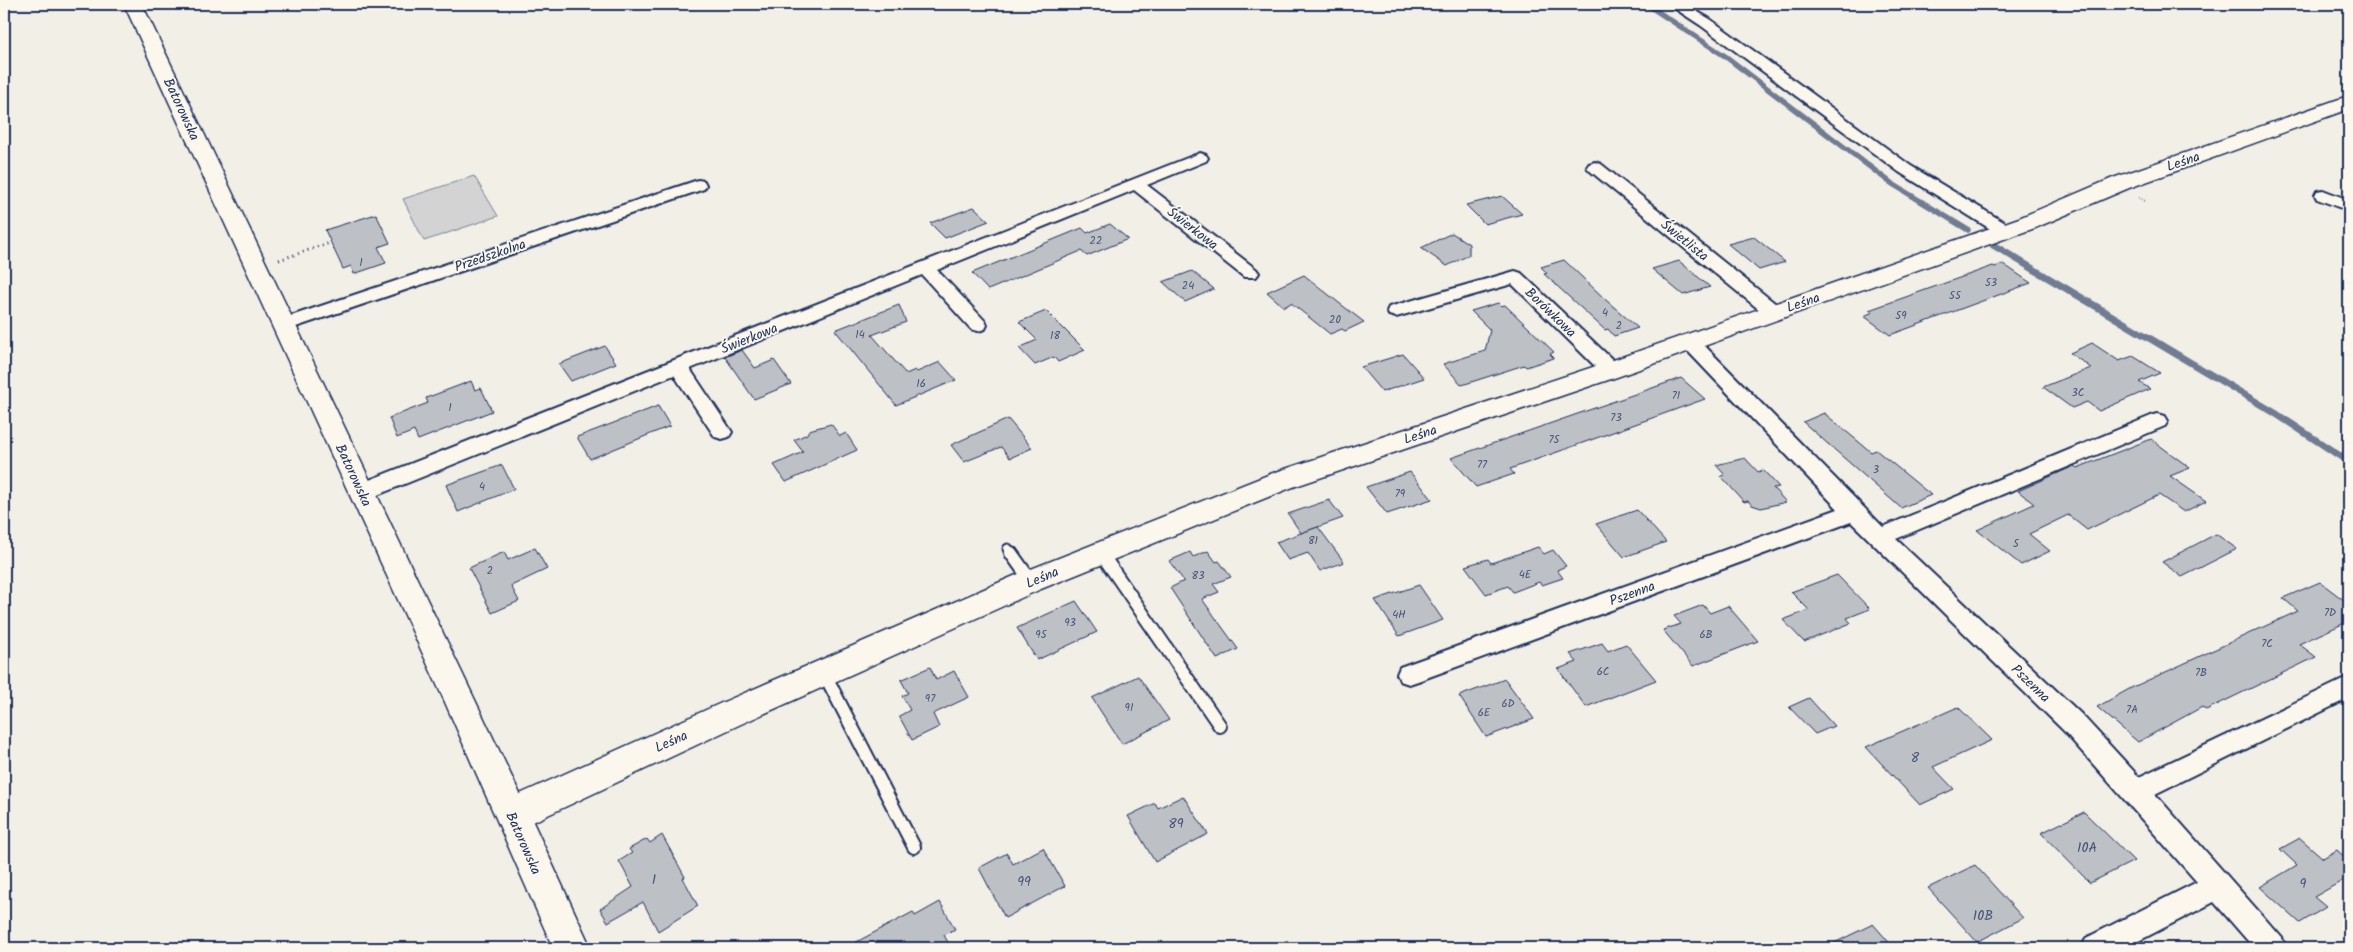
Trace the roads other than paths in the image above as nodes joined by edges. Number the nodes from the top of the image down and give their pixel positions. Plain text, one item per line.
1 (134, 4) edge
2 (1675, 4) edge
3 (2349, 102) edge
4 (1200, 158) dead end
5 (1595, 167) dead end
6 (1136, 184) junction
7 (698, 185) dead end
8 (2323, 195) dead end
9 (2349, 206) edge
10 (2006, 230) junction
11 (925, 268) junction
12 (1250, 273) dead end
13 (1396, 311) dead end
14 (1774, 312) junction
15 (283, 325) junction
16 (978, 325) dead end
17 (1690, 342) junction
18 (679, 366) junction
19 (1611, 370) junction
20 (2158, 421) dead end
21 (722, 432) dead end
22 (362, 492) junction
23 (1854, 512) junction
24 (1880, 537) junction
25 (1008, 549) dead end
26 (1101, 552) junction
27 (1031, 581) junction
28 (824, 672) junction
29 (1409, 674) dead end
30 (2349, 687) edge
31 (1220, 726) dead end
32 (2136, 791) junction
33 (511, 815) junction
34 (914, 847) dead end
35 (2219, 885) junction
36 (572, 948) edge
37 (2096, 948) edge
38 (2272, 948) edge

1 - 15 street, Batorowska
2 - 10 street
3 - 10 street, Leśna
4 - 6 street, Świerkowa
5 - 14 street, Świetlista
6 - 11 street, Świerkowa
6 - 12 street, Świerkowa
7 - 15 street, Przedszkolna
8 - 9 street
10 - 14 street, Leśna
11 - 16 street
11 - 18 street, Świerkowa
13 - 19 street, Borówkowa
14 - 17 street, Leśna
15 - 22 street, Batorowska
17 - 19 street, Leśna
17 - 23 street, Pszenna
18 - 21 street
18 - 22 street, Świerkowa
19 - 26 street, Leśna
20 - 24 street
22 - 33 street, Batorowska
23 - 24 street, Pszenna
23 - 29 street, Pszenna
24 - 32 street, Pszenna
25 - 27 lane
26 - 27 street, Leśna
26 - 31 lane
27 - 28 street, Leśna
28 - 33 street, Leśna
28 - 34 lane
30 - 32 street
32 - 35 street, Pszenna
33 - 36 street, Batorowska
35 - 37 street
35 - 38 street, Pszenna

